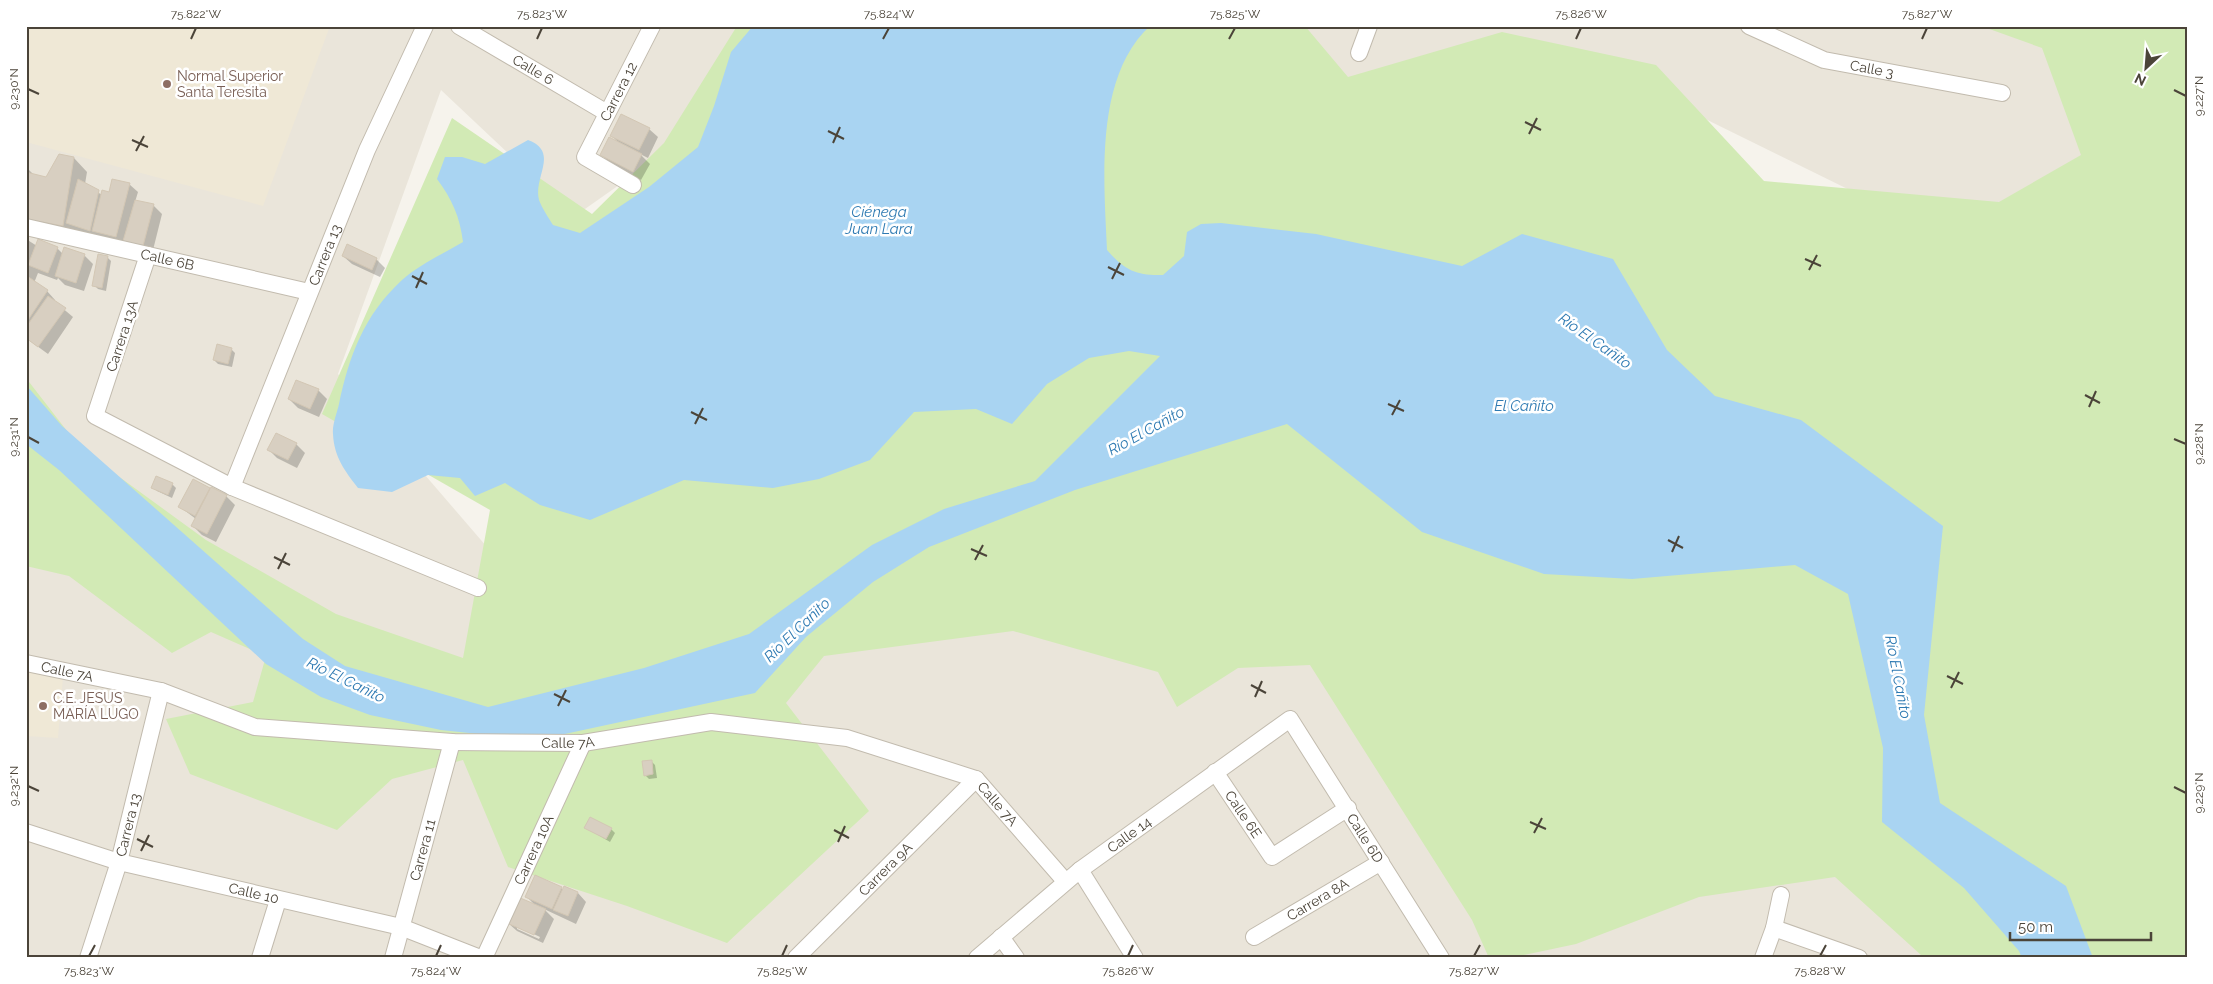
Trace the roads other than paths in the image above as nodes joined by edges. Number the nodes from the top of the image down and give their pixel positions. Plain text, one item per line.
1 (426, 26) edge
2 (459, 26) edge
3 (652, 26) edge
4 (1370, 26) edge
5 (1749, 26) edge
6 (1359, 53) dead end
7 (2002, 93) dead end
8 (607, 113) junction
9 (633, 185) dead end
10 (26, 227) edge
11 (148, 255) junction
12 (309, 292) junction
13 (232, 488) junction
14 (478, 588) dead end
15 (26, 663) edge
16 (161, 690) junction
17 (1290, 719) joint
18 (452, 742) junction
19 (583, 743) junction
20 (1215, 772) junction
21 (976, 779) junction
22 (1348, 808) junction
23 (26, 832) edge
24 (119, 862) junction
25 (1381, 862) junction
26 (1080, 870) junction
27 (1065, 881) junction
28 (1781, 895) dead end
29 (278, 900) junction
30 (400, 928) junction
31 (1774, 928) junction
32 (1254, 936) dead end
33 (1001, 937) junction
34 (88, 958) edge
35 (260, 958) edge
36 (393, 958) edge
37 (480, 958) edge
38 (484, 958) edge
39 (796, 958) edge
40 (976, 958) edge
41 (1016, 958) edge
42 (1136, 958) edge
43 (1441, 958) edge
44 (1763, 958) edge
45 (1859, 958) edge

1 - 12 street, Carrera 13
2 - 8 street, Calle 6
3 - 8 street, Carrera 12
4 - 6 street
5 - 7 street, Calle 3
8 - 9 street, Carrera 12
10 - 11 street, Calle 6B
11 - 12 street, Calle 6B
11 - 13 street, Carrera 13A
12 - 13 street, Carrera 13
13 - 14 street
15 - 16 street, Calle 7A
16 - 18 street, Calle 7A
16 - 24 street, Carrera 13
17 - 20 street, Calle 14
17 - 22 street, Calle 6D
18 - 19 street, Calle 7A
18 - 30 street, Carrera 11
19 - 21 street, Calle 7A
19 - 38 street, Carrera 10A
20 - 22 street, Calle 6E
20 - 26 street, Calle 14
21 - 27 street, Calle 7A
21 - 39 street, Carrera 9A
22 - 25 street, Calle 6D
23 - 24 street, Calle 10
24 - 29 street, Calle 10
24 - 34 street, Carrera 13
25 - 32 street, Carrera 8A
25 - 43 street, Calle 6D
26 - 27 street, Calle 14
26 - 42 street
27 - 33 street, Calle 14
28 - 31 street
29 - 30 street, Calle 10
29 - 35 street
30 - 36 street, Carrera 11
30 - 37 street, Calle 10
31 - 44 street
31 - 45 street
33 - 40 street, Calle 14
33 - 41 street

